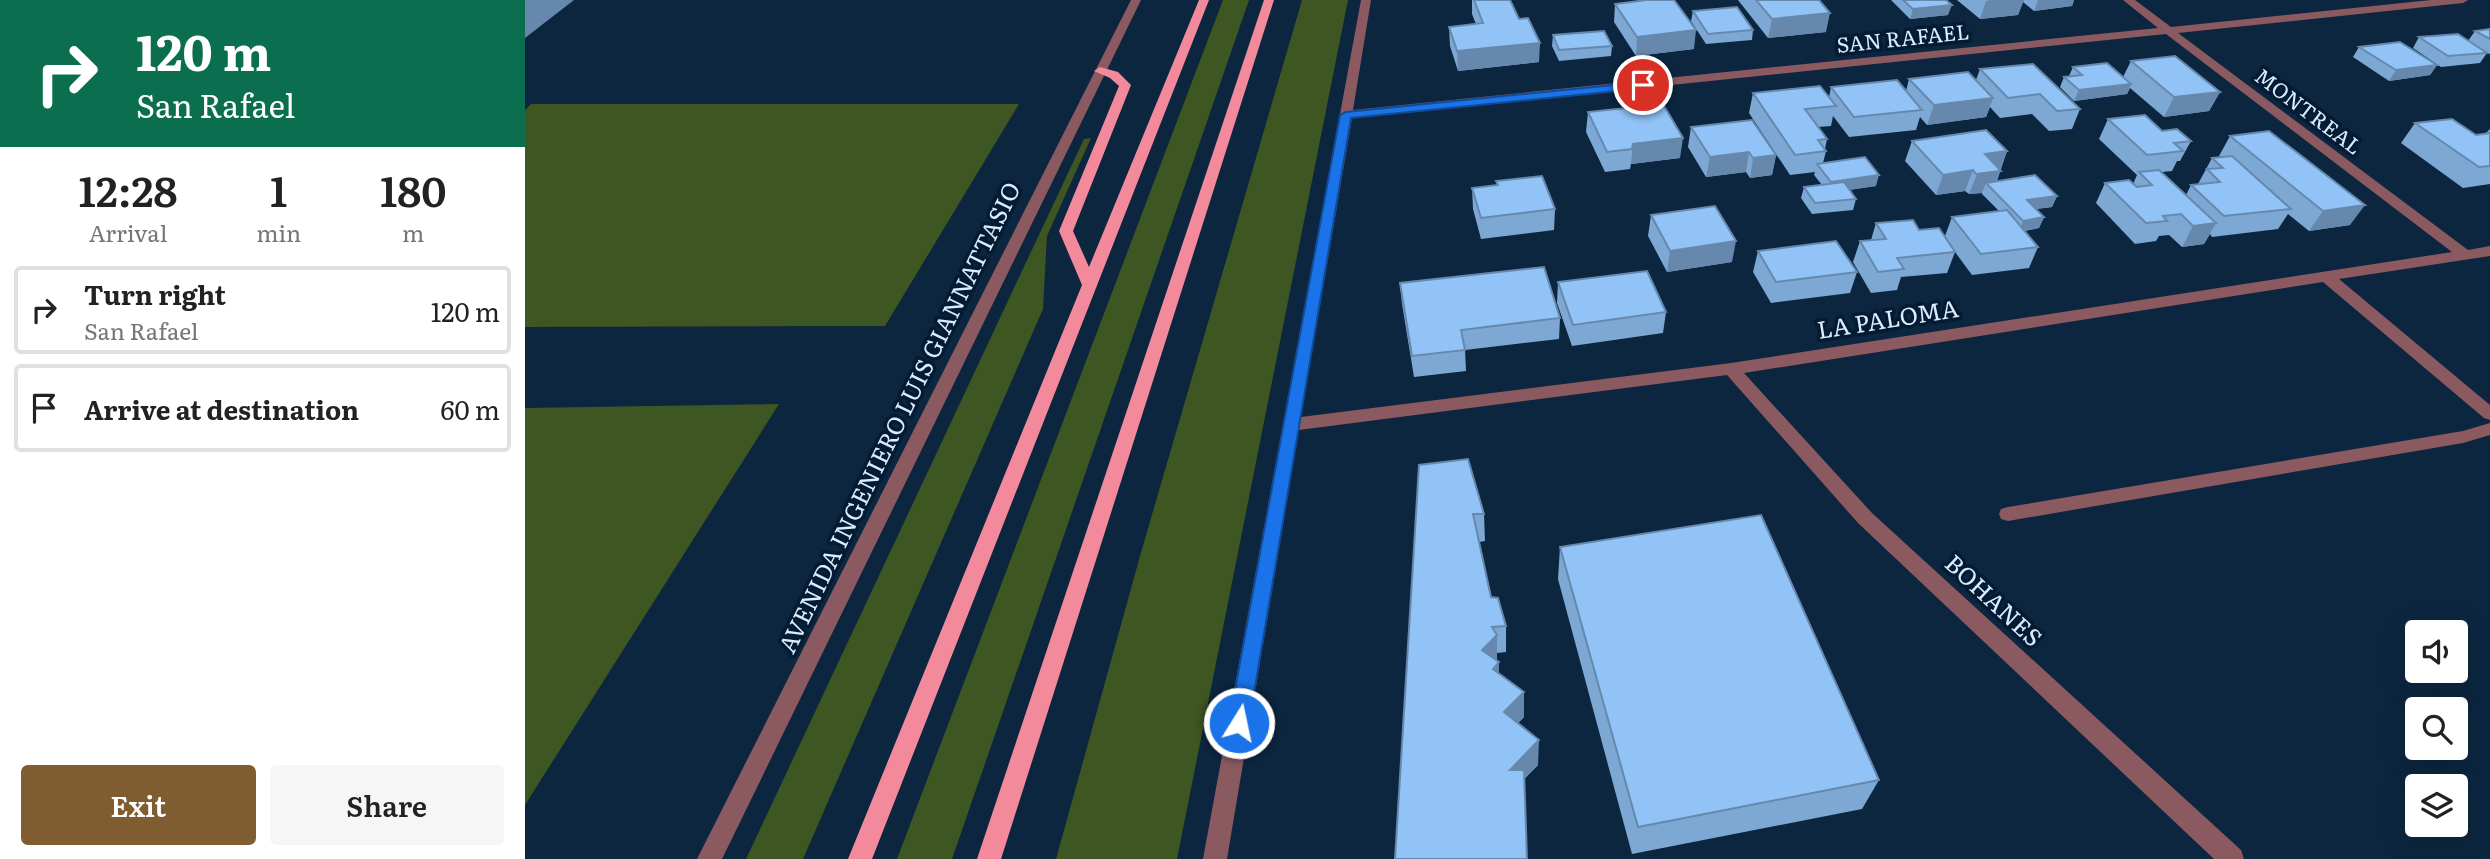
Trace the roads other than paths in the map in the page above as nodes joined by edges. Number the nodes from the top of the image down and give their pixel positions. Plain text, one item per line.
1 (1136, 0) edge
2 (1204, 0) edge
3 (1269, 0) edge
4 (1366, 0) edge
5 (2128, 0) edge
6 (2463, 0) edge
7 (2169, 31) junction
8 (1100, 71) junction
9 (1346, 115) junction
10 (2490, 251) edge
11 (2465, 255) junction
12 (2325, 276) junction
13 (1090, 286) junction
14 (1731, 369) junction
15 (2490, 414) edge
16 (1293, 424) junction
17 (2490, 429) edge
18 (2008, 514) dead end
19 (709, 859) edge
20 (860, 859) edge
21 (989, 859) edge
22 (1215, 859) edge
23 (2232, 859) edge

1 - 8 street, AVENIDA INGENIERO LUIS GIANNATTASIO
2 - 13 main road
3 - 21 main road
4 - 9 street
5 - 7 street, MONTREAL
6 - 7 street, SAN RAFAEL
7 - 9 street, SAN RAFAEL
7 - 11 street, MONTREAL
8 - 13 main road
8 - 19 street, AVENIDA INGENIERO LUIS GIANNATTASIO
9 - 16 street
10 - 11 street, LA PALOMA
11 - 12 street, LA PALOMA
12 - 14 street, LA PALOMA
12 - 15 street
13 - 20 main road
14 - 16 street, LA PALOMA
14 - 23 street, BOHANES
16 - 22 street
17 - 18 street

